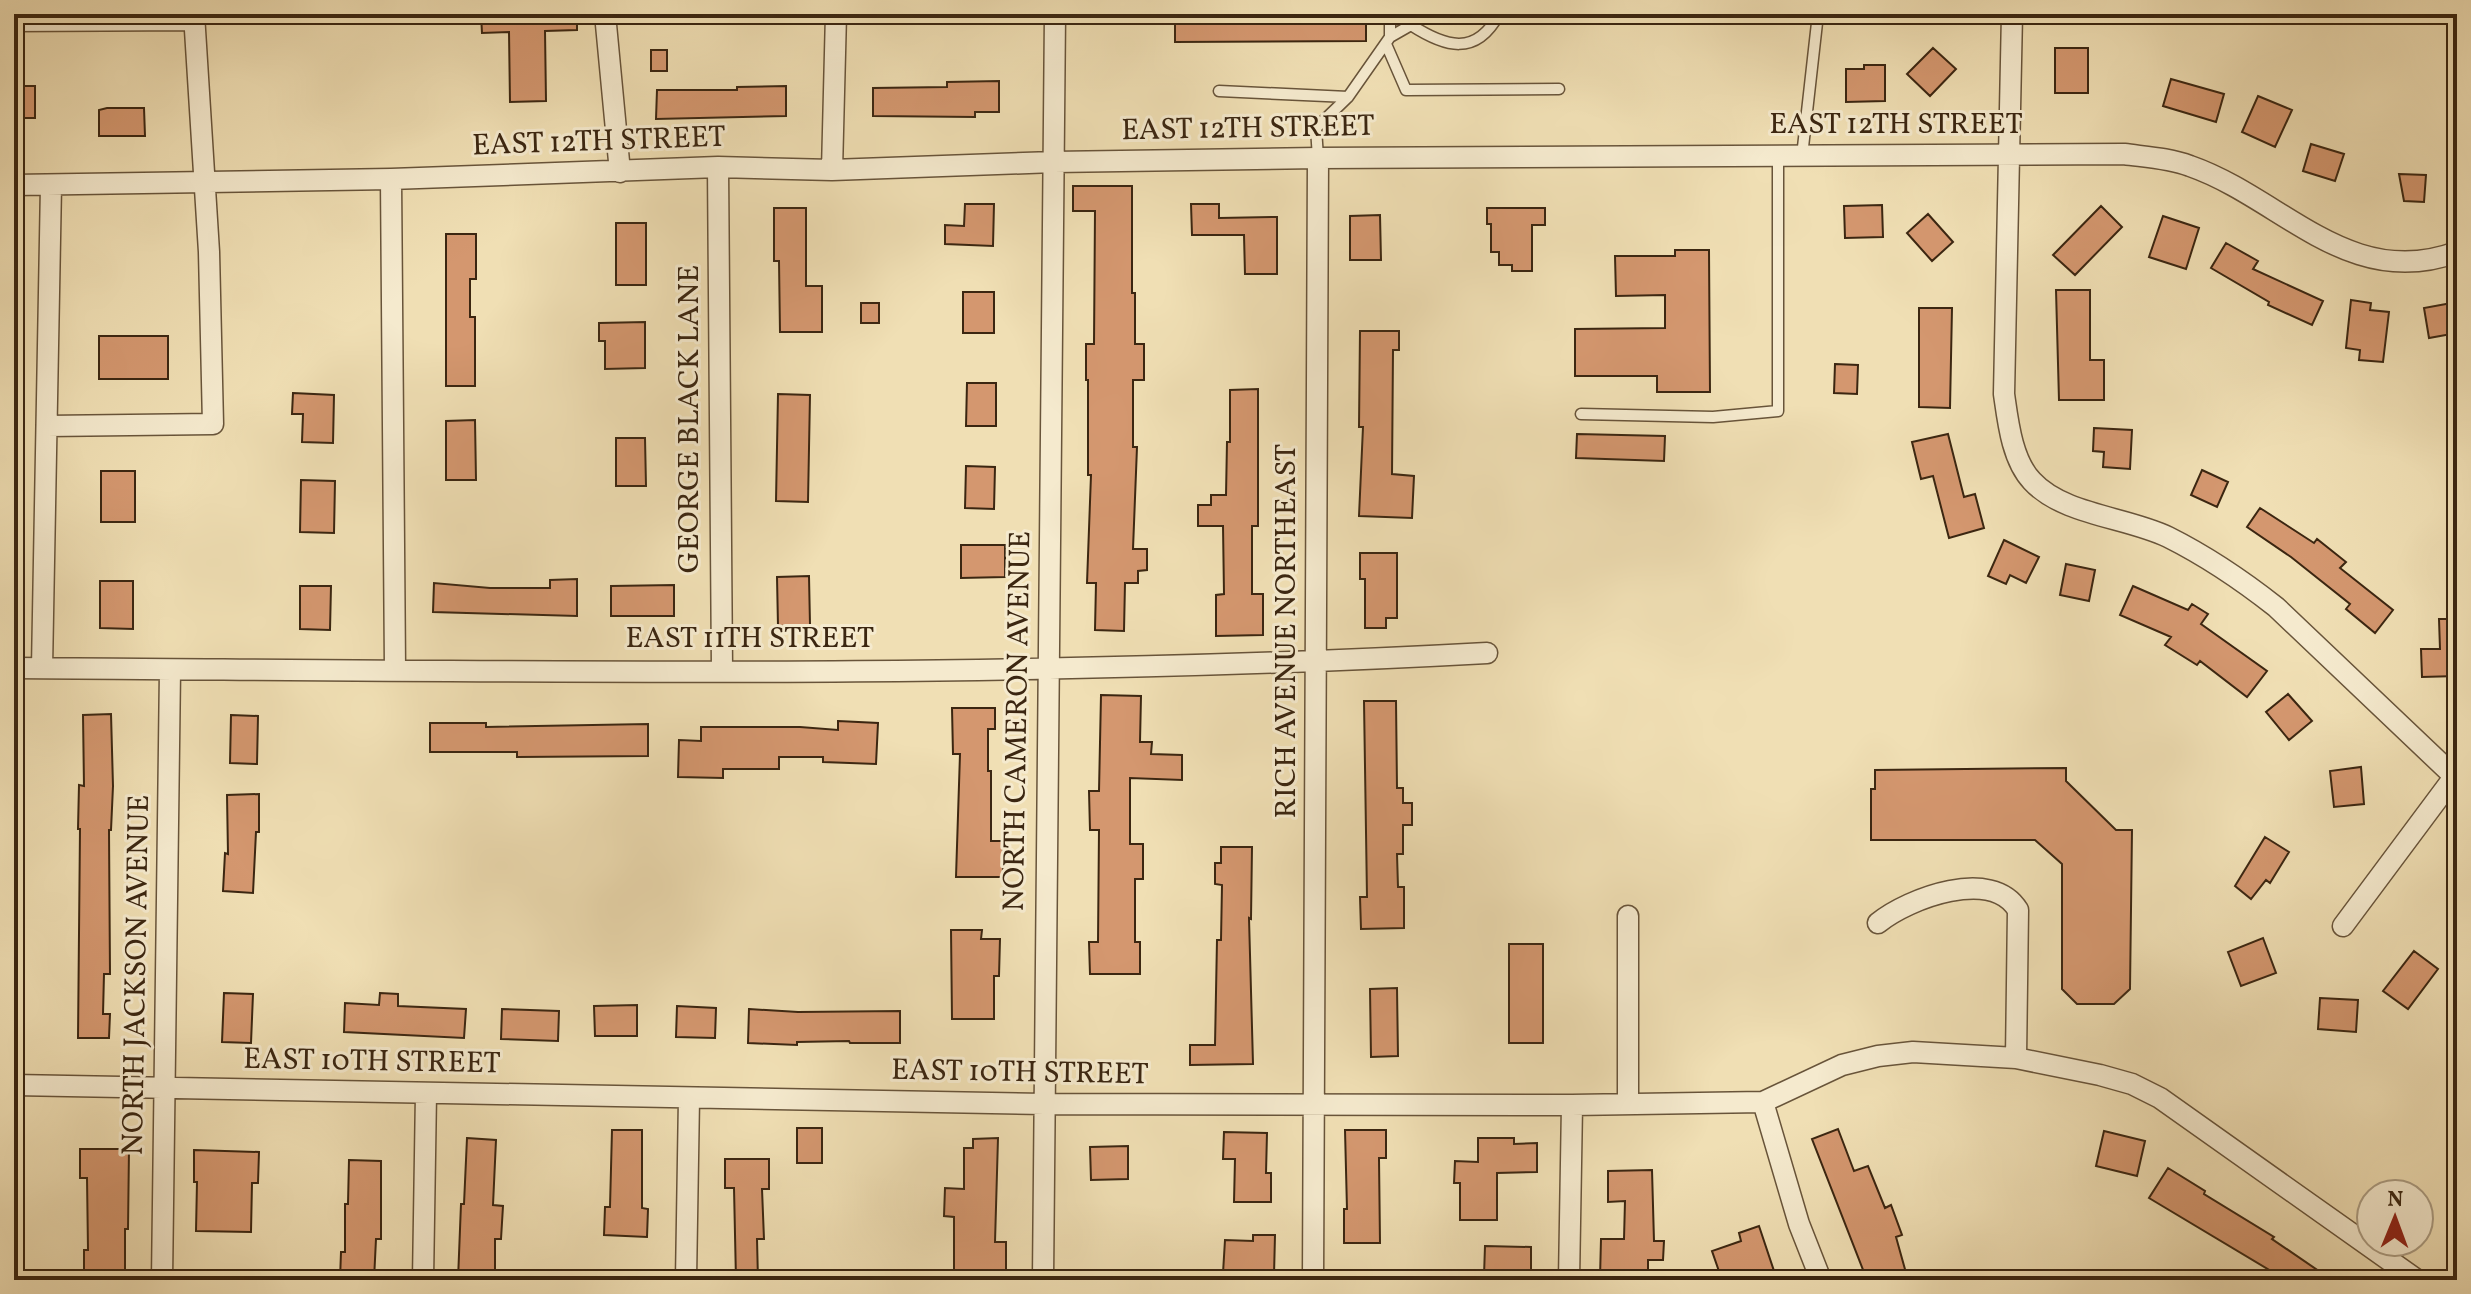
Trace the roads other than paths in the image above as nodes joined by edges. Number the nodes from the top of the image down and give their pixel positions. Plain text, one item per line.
1 (605, 14) edge
2 (836, 14) edge
3 (1055, 14) edge
4 (1390, 14) edge
5 (1499, 14) edge
6 (1818, 14) edge
7 (2012, 14) edge
8 (194, 17) edge
9 (14, 21) edge
10 (1388, 41) junction
11 (1559, 89) dead end
12 (1219, 91) dead end
13 (1348, 97) junction
14 (2008, 155) junction
15 (1778, 156) junction
16 (1802, 156) junction
17 (1318, 158) junction
18 (1054, 162) junction
19 (718, 167) junction
20 (832, 170) junction
21 (620, 172) junction
22 (391, 179) junction
23 (204, 182) junction
24 (14, 185) edge
25 (51, 185) junction
26 (2457, 252) edge
27 (1581, 414) dead end
28 (47, 426) junction
29 (1487, 653) dead end
30 (1317, 662) junction
31 (14, 668) edge
32 (42, 668) junction
33 (1048, 668) junction
34 (395, 669) junction
35 (170, 670) junction
36 (722, 670) junction
37 (2456, 776) edge
38 (1628, 916) dead end
39 (1878, 923) dead end
40 (2343, 926) dead end
41 (2016, 1058) junction
42 (14, 1085) edge
43 (166, 1088) junction
44 (426, 1093) junction
45 (689, 1098) junction
46 (1763, 1102) junction
47 (1044, 1104) junction
48 (1628, 1104) junction
49 (1315, 1105) junction
50 (1572, 1105) junction
51 (162, 1280) edge
52 (423, 1280) edge
53 (686, 1280) edge
54 (1043, 1280) edge
55 (1313, 1280) edge
56 (1569, 1280) edge
57 (1821, 1280) edge
58 (2417, 1280) edge

1 - 21 street
2 - 20 street
3 - 18 street, NORTH CAMERON AVENUE
4 - 10 lane
5 - 10 lane
6 - 16 lane
7 - 14 street
8 - 9 street
8 - 23 street
10 - 11 lane
10 - 13 lane
12 - 13 lane
13 - 17 lane
14 - 16 street, EAST 12TH STREET
14 - 26 street, EAST 12TH STREET
14 - 37 street
15 - 16 street, EAST 12TH STREET
15 - 17 street, EAST 12TH STREET
15 - 27 lane
17 - 18 street, EAST 12TH STREET
17 - 30 street, RICH AVENUE NORTHEAST
18 - 20 street, EAST 12TH STREET
18 - 33 street, NORTH CAMERON AVENUE
19 - 20 street, EAST 12TH STREET
19 - 21 street, EAST 12TH STREET
19 - 36 street, GEORGE BLACK LANE
21 - 22 street, EAST 12TH STREET
22 - 23 street, EAST 12TH STREET
22 - 34 street
23 - 25 street, EAST 12TH STREET
23 - 28 street
24 - 25 street, EAST 12TH STREET
25 - 28 street
28 - 32 street
29 - 30 street, EAST 11TH STREET
30 - 33 street, EAST 11TH STREET
30 - 49 street, RICH AVENUE NORTHEAST
31 - 32 street, EAST 11TH STREET
32 - 35 street, EAST 11TH STREET
33 - 36 street, EAST 11TH STREET
33 - 47 street, NORTH CAMERON AVENUE
34 - 35 street, EAST 11TH STREET
34 - 36 street, EAST 11TH STREET
35 - 43 street, NORTH JACKSON AVENUE
37 - 40 street
38 - 48 street
39 - 41 street
41 - 46 street, EAST 10TH STREET
41 - 58 street, EAST 10TH STREET
42 - 43 street, EAST 10TH STREET
43 - 44 street, EAST 10TH STREET
43 - 51 street, NORTH JACKSON AVENUE
44 - 45 street, EAST 10TH STREET
44 - 52 street
45 - 47 street, EAST 10TH STREET
45 - 53 street
46 - 48 street, EAST 10TH STREET
46 - 57 street
47 - 49 street, EAST 10TH STREET
47 - 54 street, NORTH CAMERON AVENUE
48 - 50 street, EAST 10TH STREET
49 - 50 street, EAST 10TH STREET
49 - 55 street, RICH AVENUE NORTHEAST
50 - 56 street

